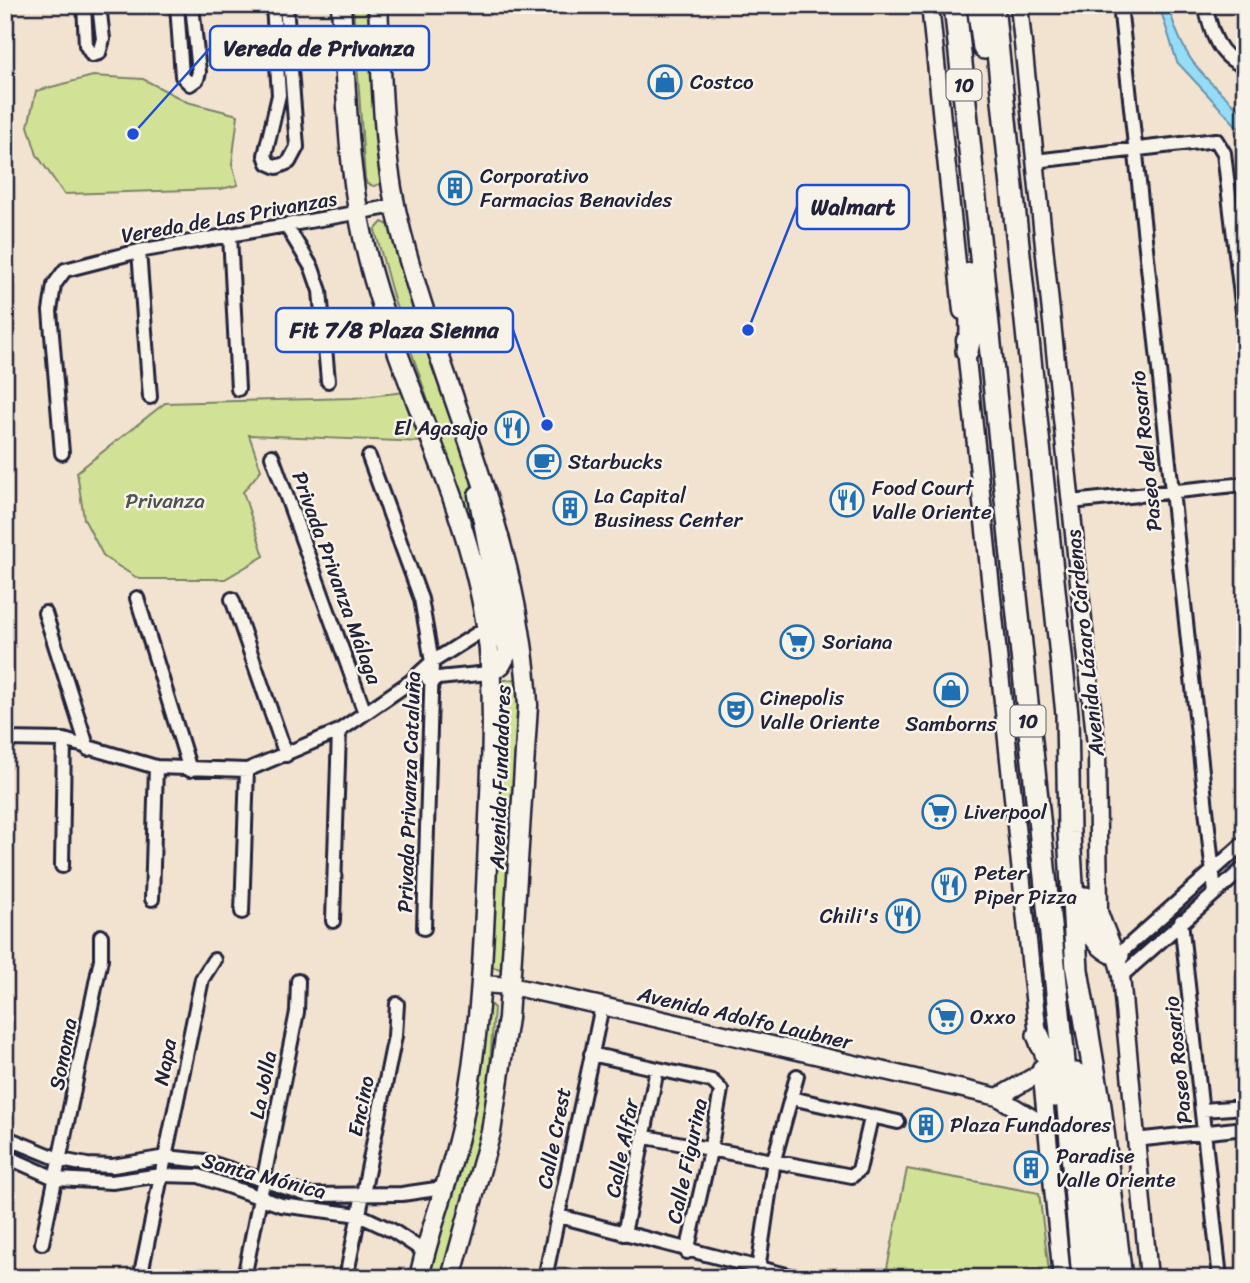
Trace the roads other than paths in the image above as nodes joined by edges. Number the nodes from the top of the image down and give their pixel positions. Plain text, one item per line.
1 (83, 5) edge
2 (99, 5) edge
3 (177, 5) edge
4 (192, 5) edge
5 (273, 5) edge
6 (286, 5) edge
7 (341, 5) edge
8 (378, 5) edge
9 (930, 5) edge
10 (956, 5) edge
11 (978, 5) edge
12 (993, 5) edge
13 (1019, 5) edge
14 (1120, 5) edge
15 (1205, 5) edge
16 (5, 65) edge
17 (1245, 66) edge
18 (5, 109) edge
19 (1005, 133) junction
20 (1133, 148) junction
21 (1035, 161) junction
22 (974, 174) junction
23 (395, 206) junction
24 (358, 213) junction
25 (288, 227) junction
26 (230, 235) junction
27 (139, 251) junction
28 (1245, 329) edge
29 (967, 351) junction
30 (327, 381) dead end
31 (238, 389) dead end
32 (150, 397) dead end
33 (62, 453) dead end
34 (272, 456) dead end
35 (369, 457) dead end
36 (482, 480) junction
37 (1245, 484) edge
38 (1170, 491) junction
39 (1071, 502) junction
40 (137, 598) dead end
41 (232, 599) dead end
42 (44, 613) dead end
43 (486, 628) junction
44 (432, 662) junction
45 (489, 673) junction
46 (433, 678) junction
47 (410, 682) junction
48 (365, 713) junction
49 (340, 731) junction
50 (5, 739) edge
51 (64, 740) junction
52 (88, 749) junction
53 (286, 755) junction
54 (156, 767) junction
55 (190, 770) junction
56 (247, 770) junction
57 (1069, 833) junction
58 (1245, 842) edge
59 (62, 866) dead end
60 (1245, 866) edge
61 (1211, 869) junction
62 (1215, 893) junction
63 (152, 899) dead end
64 (242, 912) dead end
65 (333, 921) dead end
66 (1181, 921) junction
67 (424, 928) dead end
68 (101, 936) dead end
69 (214, 960) dead end
70 (1120, 965) junction
71 (298, 981) dead end
72 (482, 984) junction
73 (511, 986) junction
74 (397, 1004) dead end
75 (602, 1006) junction
76 (1038, 1035) junction
77 (590, 1054) junction
78 (657, 1069) junction
79 (1042, 1072) junction
80 (797, 1076) dead end
81 (998, 1097) junction
82 (791, 1098) junction
83 (1245, 1107) edge
84 (1203, 1110) junction
85 (871, 1118) junction
86 (898, 1122) dead end
87 (1045, 1126) junction
88 (1245, 1128) edge
89 (1205, 1131) junction
90 (5, 1137) edge
91 (646, 1137) junction
92 (1135, 1140) junction
93 (710, 1151) junction
94 (5, 1156) edge
95 (166, 1157) junction
96 (61, 1160) junction
97 (774, 1160) junction
98 (161, 1175) junction
99 (264, 1178) junction
100 (57, 1179) junction
101 (443, 1188) junction
102 (362, 1195) junction
103 (260, 1196) junction
104 (359, 1216) junction
105 (559, 1216) junction
106 (624, 1234) junction
107 (42, 1243) dead end
108 (425, 1252) junction
109 (687, 1252) junction
110 (758, 1274) edge
111 (1089, 1276) edge
112 (140, 1278) edge
113 (244, 1278) edge
114 (346, 1278) edge
115 (419, 1278) edge
116 (451, 1278) edge
117 (545, 1278) edge
118 (797, 1278) edge
119 (1062, 1278) edge
120 (1121, 1278) edge
121 (1149, 1278) edge
122 (1220, 1278) edge

1 - 2 street
3 - 4 street
5 - 6 street
7 - 24 main road, Avenida Fundadores
8 - 23 main road, Avenida Fundadores
9 - 29 street
10 - 22 highway, 10
11 - 19 highway
12 - 19 highway, Avenida Lázaro Cárdenas / 10
13 - 21 street, Avenida Lázaro Cárdenas
14 - 20 street, Paseo del Rosario
15 - 17 street
16 - 18 street
19 - 57 highway, Avenida Lázaro Cárdenas / 10
20 - 21 street
20 - 28 street
20 - 38 street, Paseo del Rosario
21 - 39 street, Avenida Lázaro Cárdenas
22 - 29 highway
22 - 111 highway, 10
23 - 24 street, Vereda de Las Privanzas
23 - 36 main road, Avenida Fundadores
24 - 25 street, Vereda de Las Privanzas
24 - 43 main road, Avenida Fundadores
25 - 26 street, Vereda de Las Privanzas
25 - 30 street
26 - 27 street, Vereda de Las Privanzas
26 - 31 street
27 - 32 street
27 - 33 street, Vereda de Las Privanzas
29 - 76 street
34 - 48 street, Privada Privanza Málaga
35 - 44 street, Privada Privanza Cataluña
36 - 45 main road
36 - 73 main road, Avenida Fundadores
37 - 38 street
38 - 39 street
38 - 61 street, Paseo del Rosario
39 - 70 street, Avenida Lázaro Cárdenas
40 - 55 street
41 - 53 street
42 - 52 street
43 - 44 street
43 - 45 main road, Avenida Fundadores
44 - 46 street, Privada Privanza Cataluña
44 - 47 street
45 - 46 street
45 - 72 main road, Avenida Fundadores
46 - 47 street
46 - 67 street, Privada Privanza Cataluña
47 - 48 street
48 - 49 street
49 - 53 street
49 - 65 street
50 - 51 street
51 - 52 street
51 - 59 street
52 - 54 street
53 - 56 street
54 - 55 street
54 - 63 street
55 - 56 street
56 - 64 street
57 - 70 highway
57 - 120 highway, Avenida Lázaro Cárdenas / 10
58 - 61 street
60 - 62 street
61 - 62 street, Paseo del Rosario
61 - 70 street
62 - 66 street
66 - 70 street
66 - 84 street, Paseo Rosario
68 - 96 street, Sonoma
69 - 95 street, Napa
70 - 92 street, Avenida Lázaro Cárdenas
71 - 99 street, La Jolla
72 - 73 street, Avenida Adolfo Laubner
72 - 101 main road, Avenida Fundadores
73 - 75 street, Avenida Adolfo Laubner
73 - 116 main road, Avenida Fundadores
74 - 102 street, Encino
75 - 77 street, Calle Crest
75 - 81 street, Avenida Adolfo Laubner
76 - 79 street
76 - 111 highway
77 - 78 street, Calle Figurina
77 - 105 street, Calle Crest
78 - 91 street, Calle Alfar
78 - 93 street, Calle Figurina
79 - 81 street
79 - 87 street
80 - 82 street
81 - 87 street, Avenida Adolfo Laubner
82 - 85 street
82 - 97 street
83 - 84 street
84 - 89 street, Paseo Rosario
85 - 86 street
85 - 97 street
87 - 119 street
88 - 89 street
89 - 92 street
89 - 122 street, Paseo Rosario
90 - 96 street, Santa Mónica
91 - 93 street
91 - 106 street, Calle Alfar
92 - 121 street, Avenida Lázaro Cárdenas
93 - 97 street
93 - 109 street, Calle Figurina
94 - 100 street, Santa Mónica
95 - 96 street, Santa Mónica
95 - 98 street, Napa
95 - 99 street, Santa Mónica
96 - 100 street, Sonoma
97 - 110 street
98 - 100 street, Santa Mónica
98 - 103 street, Santa Mónica
98 - 112 street, Napa
99 - 102 street, Santa Mónica
99 - 103 street, La Jolla
100 - 107 street, Sonoma
101 - 102 street, Santa Mónica
101 - 108 main road, Avenida Fundadores
102 - 104 street, Encino
103 - 104 street, Santa Mónica
103 - 113 street, La Jolla
104 - 108 street, Santa Mónica
104 - 114 street, Encino
105 - 106 street
105 - 117 street, Calle Crest
106 - 109 street
108 - 115 main road, Avenida Fundadores
109 - 110 street
110 - 118 street

